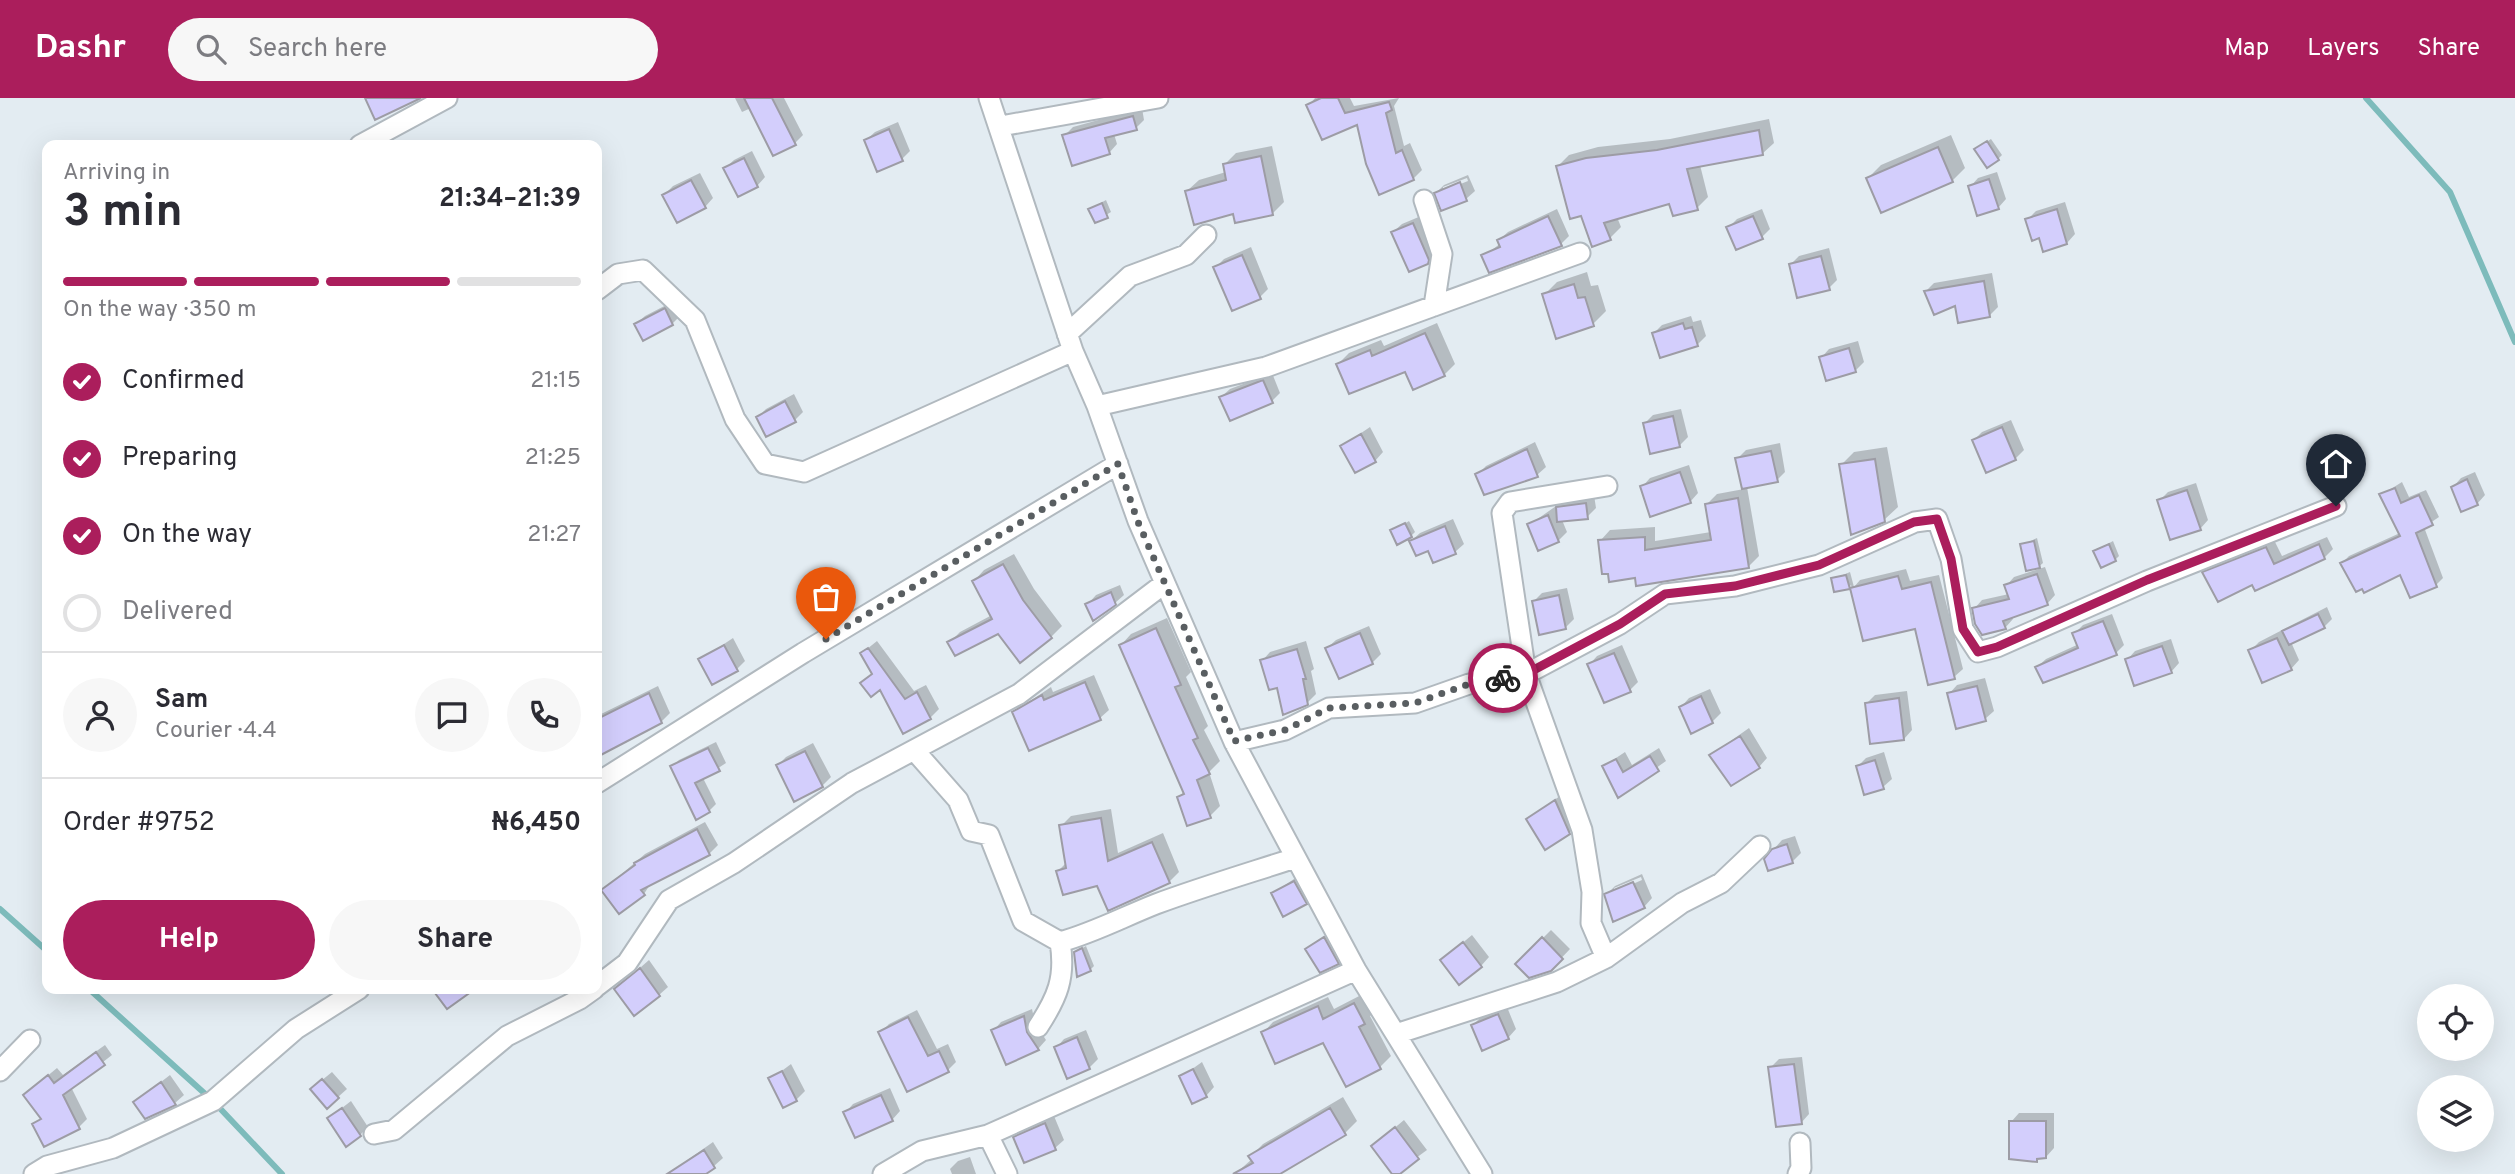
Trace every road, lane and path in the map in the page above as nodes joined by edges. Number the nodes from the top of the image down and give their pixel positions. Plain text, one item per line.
1 (447, 98) edge
2 (989, 98) edge
3 (1158, 98) edge
4 (1001, 126) junction
5 (369, 140) edge
6 (1424, 200) dead end
7 (1206, 235) dead end
8 (1580, 253) dead end
9 (602, 286) edge
10 (1434, 306) junction
11 (1070, 343) junction
12 (1097, 406) junction
13 (1118, 464) junction
14 (1607, 486) dead end
15 (2336, 506) dead end
16 (1165, 583) junction
17 (1526, 674) junction
18 (1234, 741) junction
19 (914, 750) junction
20 (602, 780) edge
21 (1760, 846) dead end
22 (1295, 858) junction
23 (1059, 942) junction
24 (1605, 958) junction
25 (1356, 970) junction
26 (602, 983) edge
27 (351, 994) edge
28 (587, 994) edge
29 (1038, 1027) dead end
30 (1396, 1034) junction
31 (30, 1040) dead end
32 (0, 1071) edge
33 (374, 1134) dead end
34 (988, 1135) junction
35 (1800, 1143) dead end
36 (90, 1155) junction
37 (34, 1174) edge
38 (78, 1174) edge
39 (883, 1174) edge
40 (1007, 1174) edge
41 (1482, 1174) edge
42 (1798, 1174) edge

1 - 5 street
2 - 4 street
3 - 4 street
4 - 11 street
6 - 10 street
7 - 11 street
8 - 10 street
9 - 11 street
10 - 12 street
11 - 12 street
12 - 13 street
13 - 16 street
13 - 20 street
14 - 17 street
15 - 17 street
16 - 18 street
16 - 19 street
17 - 18 street
17 - 24 street
18 - 22 street
19 - 23 street
19 - 26 street
21 - 24 street
22 - 23 street
22 - 25 street
23 - 29 street
24 - 30 street
25 - 30 street
25 - 34 street
27 - 36 street
28 - 33 street
30 - 41 street
31 - 32 street
34 - 39 street
34 - 40 street
35 - 42 street
36 - 37 street
36 - 38 street

